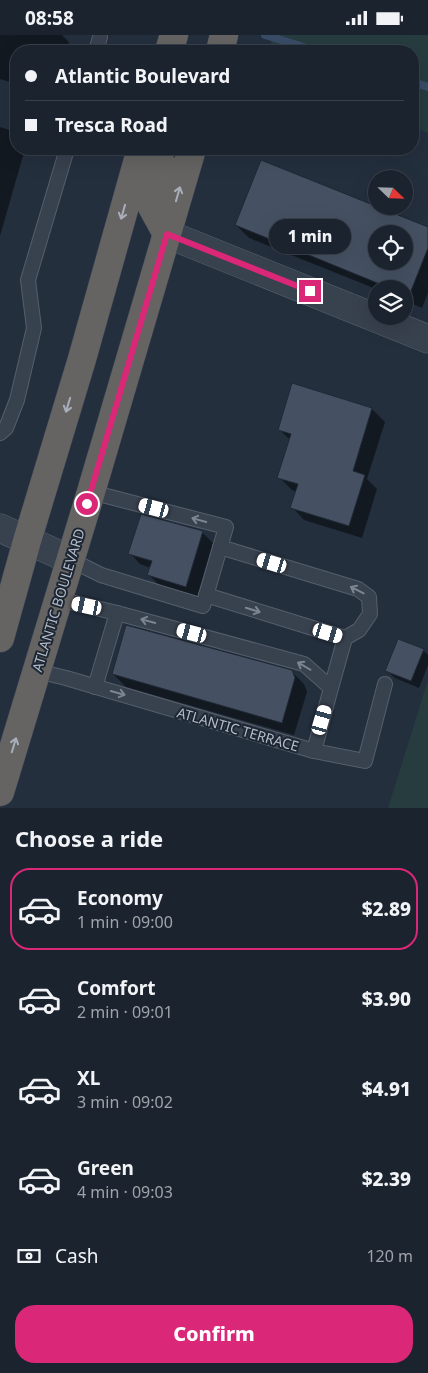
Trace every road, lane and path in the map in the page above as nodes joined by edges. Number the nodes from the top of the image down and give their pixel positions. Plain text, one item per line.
1 (100, 37) dead end
2 (98, 45) edge
3 (65, 155) edge
4 (139, 155) edge
5 (153, 155) edge
6 (190, 155) edge
7 (167, 234) junction
8 (428, 339) edge
9 (0, 433) edge
10 (91, 492) junction
11 (0, 528) edge
12 (28, 541) junction
13 (220, 547) junction
14 (71, 560) junction
15 (206, 595) junction
16 (58, 599) junction
17 (118, 613) junction
18 (0, 638) edge
19 (345, 638) junction
20 (37, 671) junction
21 (386, 685) dead end
22 (95, 687) junction
23 (331, 688) junction
24 (314, 751) junction
25 (0, 792) edge

1 - 2 lane
3 - 9 lane
4 -> 12 highway
5 - 7 highway
7 -> 6 highway, ATLANTIC BOULEVARD
7 - 8 street
7 - 10 highway, ATLANTIC BOULEVARD
13 -> 10 lane
10 - 14 highway, ATLANTIC BOULEVARD
11 - 12 street
12 - 14 street
12 - 18 highway
13 - 15 lane
19 -> 13 lane
14 - 15 lane
14 - 16 highway, ATLANTIC BOULEVARD
15 -> 19 lane
16 - 17 lane
16 - 20 highway, ATLANTIC BOULEVARD
17 - 22 lane
23 -> 17 lane
19 - 23 lane
20 - 22 lane, ATLANTIC TERRACE
25 -> 20 highway, ATLANTIC BOULEVARD
21 - 24 lane, ATLANTIC TERRACE
22 -> 24 lane, ATLANTIC TERRACE
23 - 24 lane

